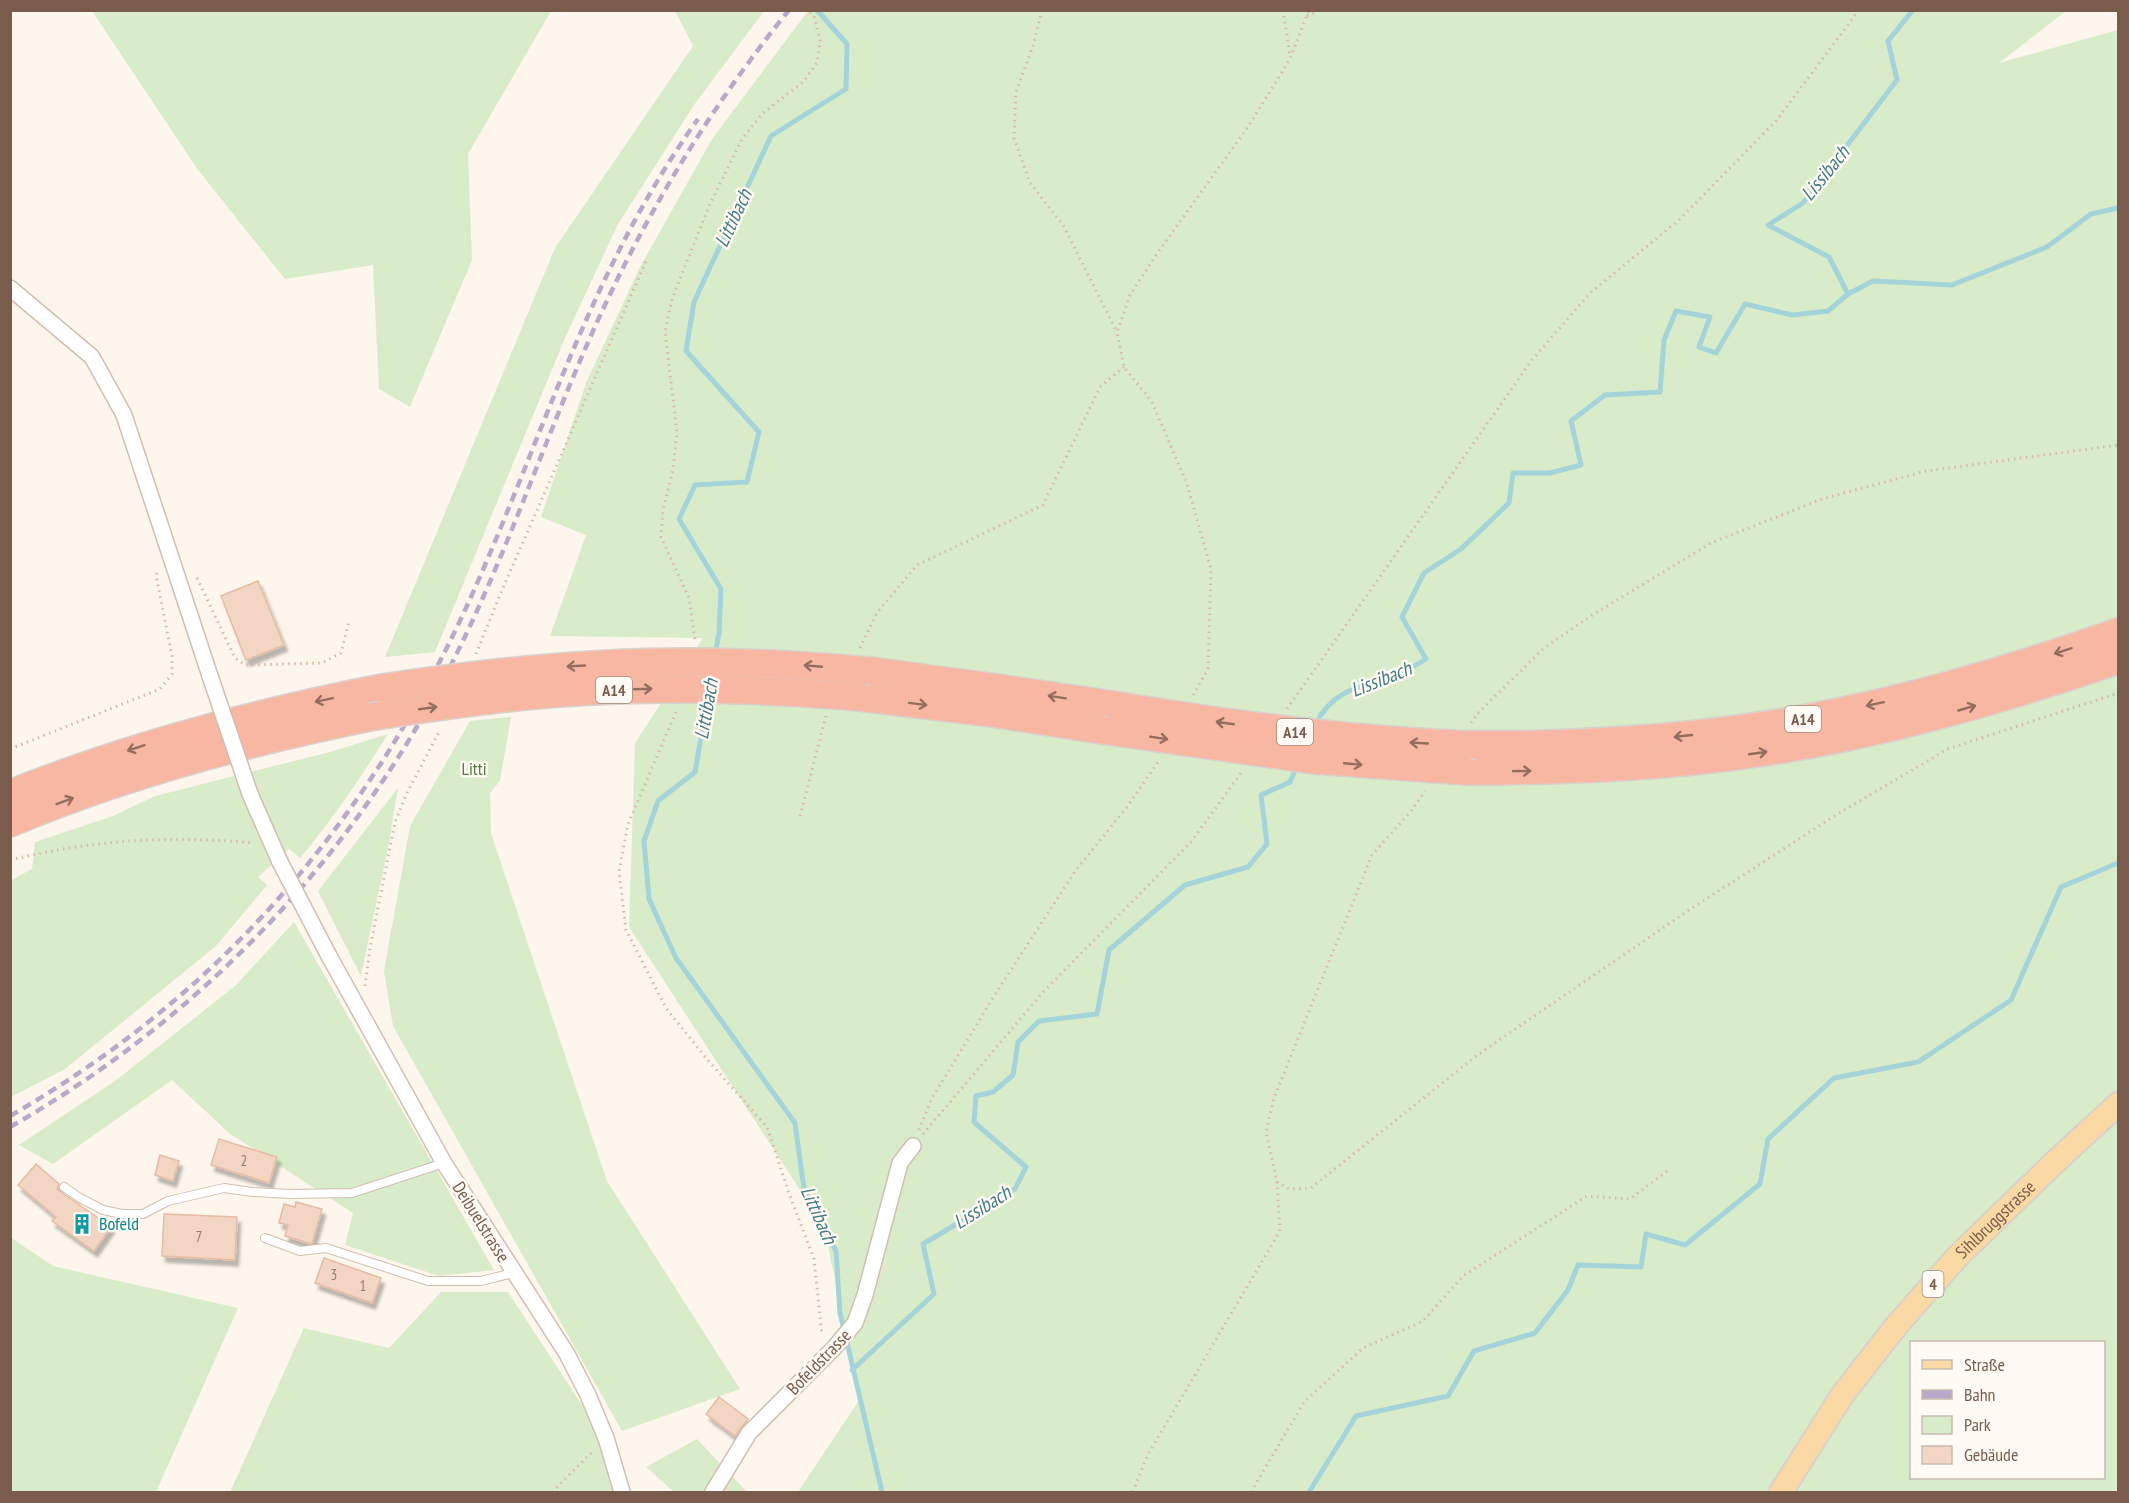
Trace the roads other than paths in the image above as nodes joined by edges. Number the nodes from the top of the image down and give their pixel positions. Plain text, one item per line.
1 (10, 288) edge
2 (2118, 632) edge
3 (2118, 660) edge
4 (10, 794) edge
5 (10, 823) edge
6 (2118, 1104) edge
7 (913, 1146) road end
8 (444, 1163) junction
9 (64, 1187) dead end
10 (265, 1238) dead end
11 (513, 1273) junction
12 (622, 1492) edge
13 (713, 1492) edge
14 (1781, 1492) edge

1 - 8 street, Deibuelstrasse, bridge
2 -> 4 highway, A14, bridge
5 -> 3 highway, A14, bridge
6 - 14 main road, Sihlbruggstrasse / 4
7 - 13 street, Bofeldstrasse
8 - 9 lane
8 - 11 street, Deibuelstrasse
10 - 11 lane
11 - 12 street, Deibuelstrasse

